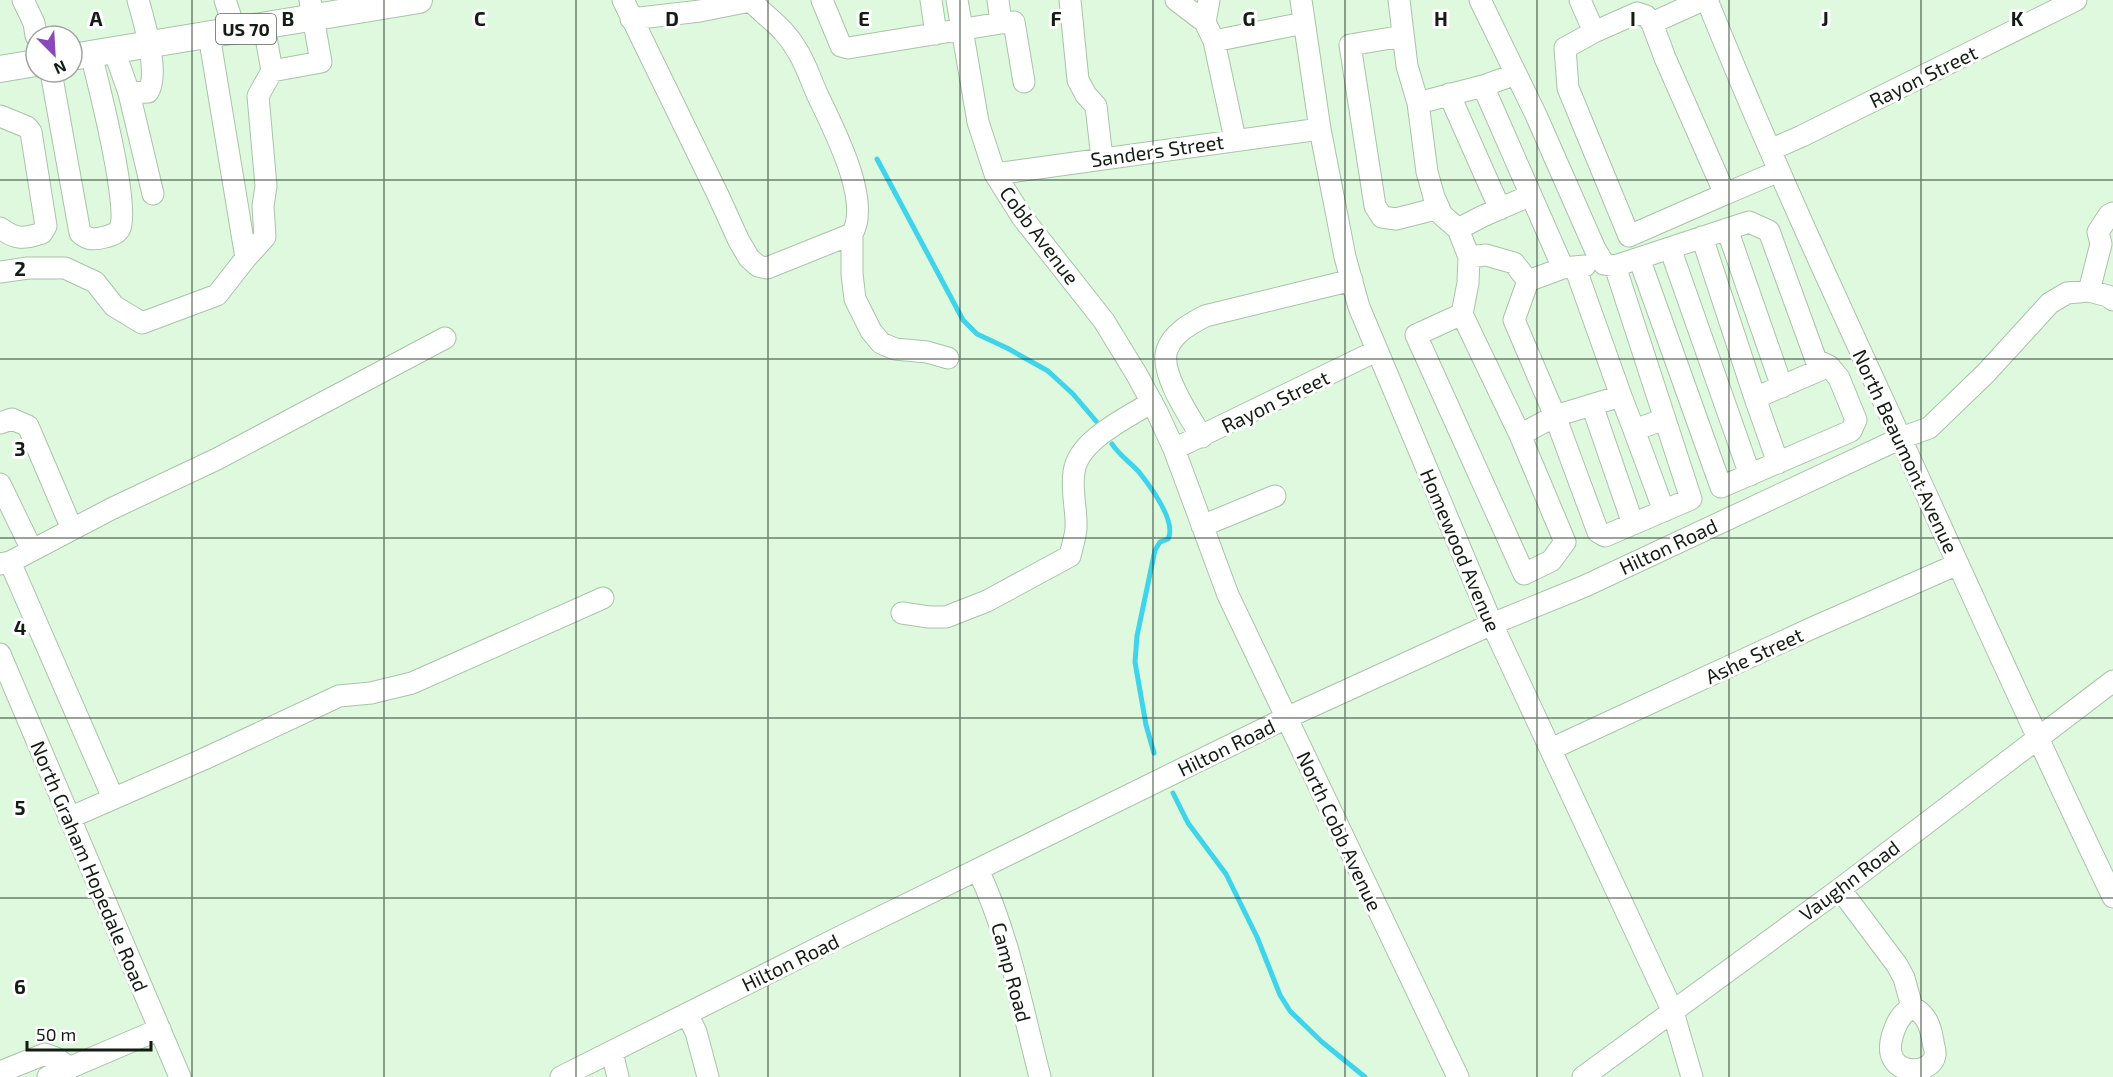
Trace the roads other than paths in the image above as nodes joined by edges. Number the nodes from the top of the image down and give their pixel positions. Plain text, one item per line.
1 (23, 0) edge
2 (225, 0) edge
3 (419, 0) edge
4 (750, 0) edge
5 (931, 0) edge
6 (957, 0) edge
7 (998, 0) edge
8 (1071, 0) edge
9 (1176, 0) edge
10 (1209, 0) edge
11 (1301, 0) edge
12 (1399, 0) edge
13 (1480, 0) edge
14 (1580, 0) edge
15 (1705, 0) edge
16 (2076, 0) edge
17 (824, 1) edge
18 (143, 2) edge
19 (362, 4) edge
20 (311, 9) edge
21 (627, 10) edge
22 (1662, 12) edge
23 (1204, 22) junction
24 (1001, 23) junction
25 (1304, 23) junction
26 (34, 24) edge
27 (264, 26) junction
28 (962, 29) junction
29 (235, 30) junction
30 (1594, 32) junction
31 (936, 34) junction
32 (209, 35) junction
33 (1403, 36) junction
34 (1214, 41) junction
35 (150, 44) junction
36 (92, 54) edge
37 (24, 65) edge
38 (0, 69) edge
39 (272, 71) junction
40 (1516, 74) junction
41 (1024, 82) dead end
42 (53, 84) edge
43 (1483, 86) junction
44 (129, 93) junction
45 (1449, 94) junction
46 (1418, 103) junction
47 (0, 116) edge
48 (1320, 129) junction
49 (1235, 139) junction
50 (1770, 150) junction
51 (1102, 158) junction
52 (1779, 171) junction
53 (995, 174) junction
54 (153, 194) dead end
55 (1725, 194) junction
56 (1531, 195) junction
57 (1439, 208) junction
58 (1500, 208) junction
59 (2113, 213) edge
60 (0, 228) edge
61 (1458, 229) junction
62 (1727, 229) junction
63 (852, 234) junction
64 (1702, 237) junction
65 (1670, 248) junction
66 (1469, 257) junction
67 (246, 258) junction
68 (1639, 258) junction
69 (1610, 265) junction
70 (1569, 268) junction
71 (0, 272) edge
72 (1352, 280) junction
73 (1528, 281) junction
74 (2089, 291) junction
75 (2113, 300) edge
76 (1462, 314) junction
77 (446, 338) dead end
78 (1376, 351) junction
79 (948, 358) dead end
80 (1829, 366) junction
81 (1782, 387) junction
82 (1621, 396) junction
83 (1755, 399) junction
84 (1152, 402) junction
85 (1592, 405) junction
86 (1555, 416) junction
87 (1665, 419) junction
88 (0, 423) edge
89 (1634, 430) junction
90 (1520, 435) junction
91 (1202, 437) junction
92 (1901, 438) junction
93 (1174, 449) junction
94 (1778, 463) junction
95 (1750, 475) junction
96 (0, 484) edge
97 (1275, 496) dead end
98 (1664, 511) junction
99 (1633, 524) junction
100 (1202, 526) junction
101 (72, 529) junction
102 (32, 550) junction
103 (5, 563) edge
104 (1958, 564) junction
105 (603, 598) dead end
106 (902, 614) dead end
107 (1492, 624) junction
108 (0, 654) edge
109 (2113, 681) edge
110 (1286, 718) junction
111 (2037, 738) junction
112 (1551, 749) junction
113 (113, 798) junction
114 (69, 818) junction
115 (978, 870) junction
116 (1840, 888) junction
117 (2113, 897) edge
118 (1912, 1007) dead end
119 (1673, 1012) junction
120 (687, 1014) junction
121 (160, 1029) junction
122 (612, 1052) junction
123 (70, 1068) junction
124 (0, 1072) edge
125 (567, 1076) edge
126 (48, 1077) edge
127 (180, 1077) edge
128 (618, 1077) edge
129 (708, 1077) edge
130 (1040, 1077) edge
131 (1458, 1077) edge
132 (1583, 1077) edge
133 (1692, 1077) edge

1 - 26 street
2 - 29 street
3 - 19 main road, US 70
4 - 21 street
4 - 63 street
5 - 31 street
6 - 28 street, Cobb Avenue
7 - 24 street
8 - 51 street
9 - 23 street
10 - 23 street
11 - 25 street, Homewood Avenue
12 - 33 street
13 - 40 street
14 - 30 street
15 - 22 street
15 - 50 street, North Beaumont Avenue
16 - 50 street, Rayon Street
17 - 31 street
18 - 35 street
19 - 20 main road, US 70
20 - 27 main road, US 70
20 - 39 street
21 - 63 street
22 - 30 street
22 - 55 street
23 - 34 street
24 - 28 street
24 - 41 street
25 - 34 street
25 - 48 street, Homewood Avenue
27 - 29 main road, US 70
27 - 39 street
28 - 31 street
28 - 53 street, Cobb Avenue
29 - 32 main road, US 70
30 - 55 street
32 - 35 main road, US 70
32 - 67 street
33 - 46 street
33 - 57 street
34 - 49 street
35 - 36 main road, US 70
35 - 44 street
36 - 42 street
36 - 44 street
37 - 38 main road
39 - 67 street
40 - 43 street
40 - 69 street
43 - 45 street
43 - 56 street
44 - 54 street
45 - 46 street
45 - 58 street
46 - 57 street
47 - 60 street
48 - 49 street, Sanders Street
48 - 72 street, Homewood Avenue
49 - 51 street, Sanders Street
50 - 52 street, North Beaumont Avenue
51 - 53 street, Sanders Street
52 - 55 street
52 - 92 street, North Beaumont Avenue
53 - 84 street, Cobb Avenue
56 - 58 street
56 - 70 street
57 - 61 street
58 - 61 street
59 - 74 street
61 - 66 street
62 - 64 street
62 - 80 street
62 - 81 street
63 - 79 street
64 - 65 street
64 - 83 street
65 - 68 street
65 - 95 street
66 - 73 street
66 - 76 street
67 - 71 street
68 - 69 street
68 - 95 street
69 - 70 street
69 - 87 street
70 - 73 street
70 - 82 street
72 - 78 street, Homewood Avenue
72 - 91 street
73 - 86 street
74 - 75 street
74 - 92 street, Hilton Road
76 - 90 street
76 - 90 street
77 - 101 street
78 - 91 street, Rayon Street
78 - 107 street, Homewood Avenue
80 - 81 street
80 - 94 street
81 - 83 street
82 - 85 street
82 - 89 street
83 - 94 street
84 - 93 street, Cobb Avenue
84 - 106 street
85 - 86 street
85 - 99 street
86 - 90 street
86 - 99 street
87 - 89 street
87 - 98 street
88 - 101 street
89 - 98 street
91 - 93 street, Rayon Street
92 - 104 street, North Beaumont Avenue
92 - 107 street, Hilton Road
93 - 100 street, North Cobb Avenue
94 - 95 street
96 - 102 street
97 - 100 street
98 - 99 street
100 - 110 street, North Cobb Avenue
101 - 102 street
102 - 103 street
103 - 113 street
104 - 111 street, North Beaumont Avenue
104 - 112 street, Ashe Street
105 - 113 street
107 - 110 street, Hilton Road
107 - 112 street, Homewood Avenue
108 - 114 street, North Graham Hopedale Road
109 - 111 street, Vaughn Road
110 - 115 street, Hilton Road
110 - 131 street, North Cobb Avenue
111 - 116 street, Vaughn Road
111 - 117 street, North Beaumont Avenue
112 - 119 street, Homewood Avenue
113 - 114 street
114 - 121 street, North Graham Hopedale Road
115 - 120 street, Hilton Road
115 - 130 street, Camp Road
116 - 118 street
116 - 119 street, Vaughn Road
119 - 132 street, Vaughn Road
119 - 133 street, Homewood Avenue
120 - 122 street, Hilton Road
120 - 129 street
121 - 123 street
121 - 127 street, North Graham Hopedale Road
122 - 125 street, Hilton Road
122 - 128 street
123 - 124 street
123 - 126 street

